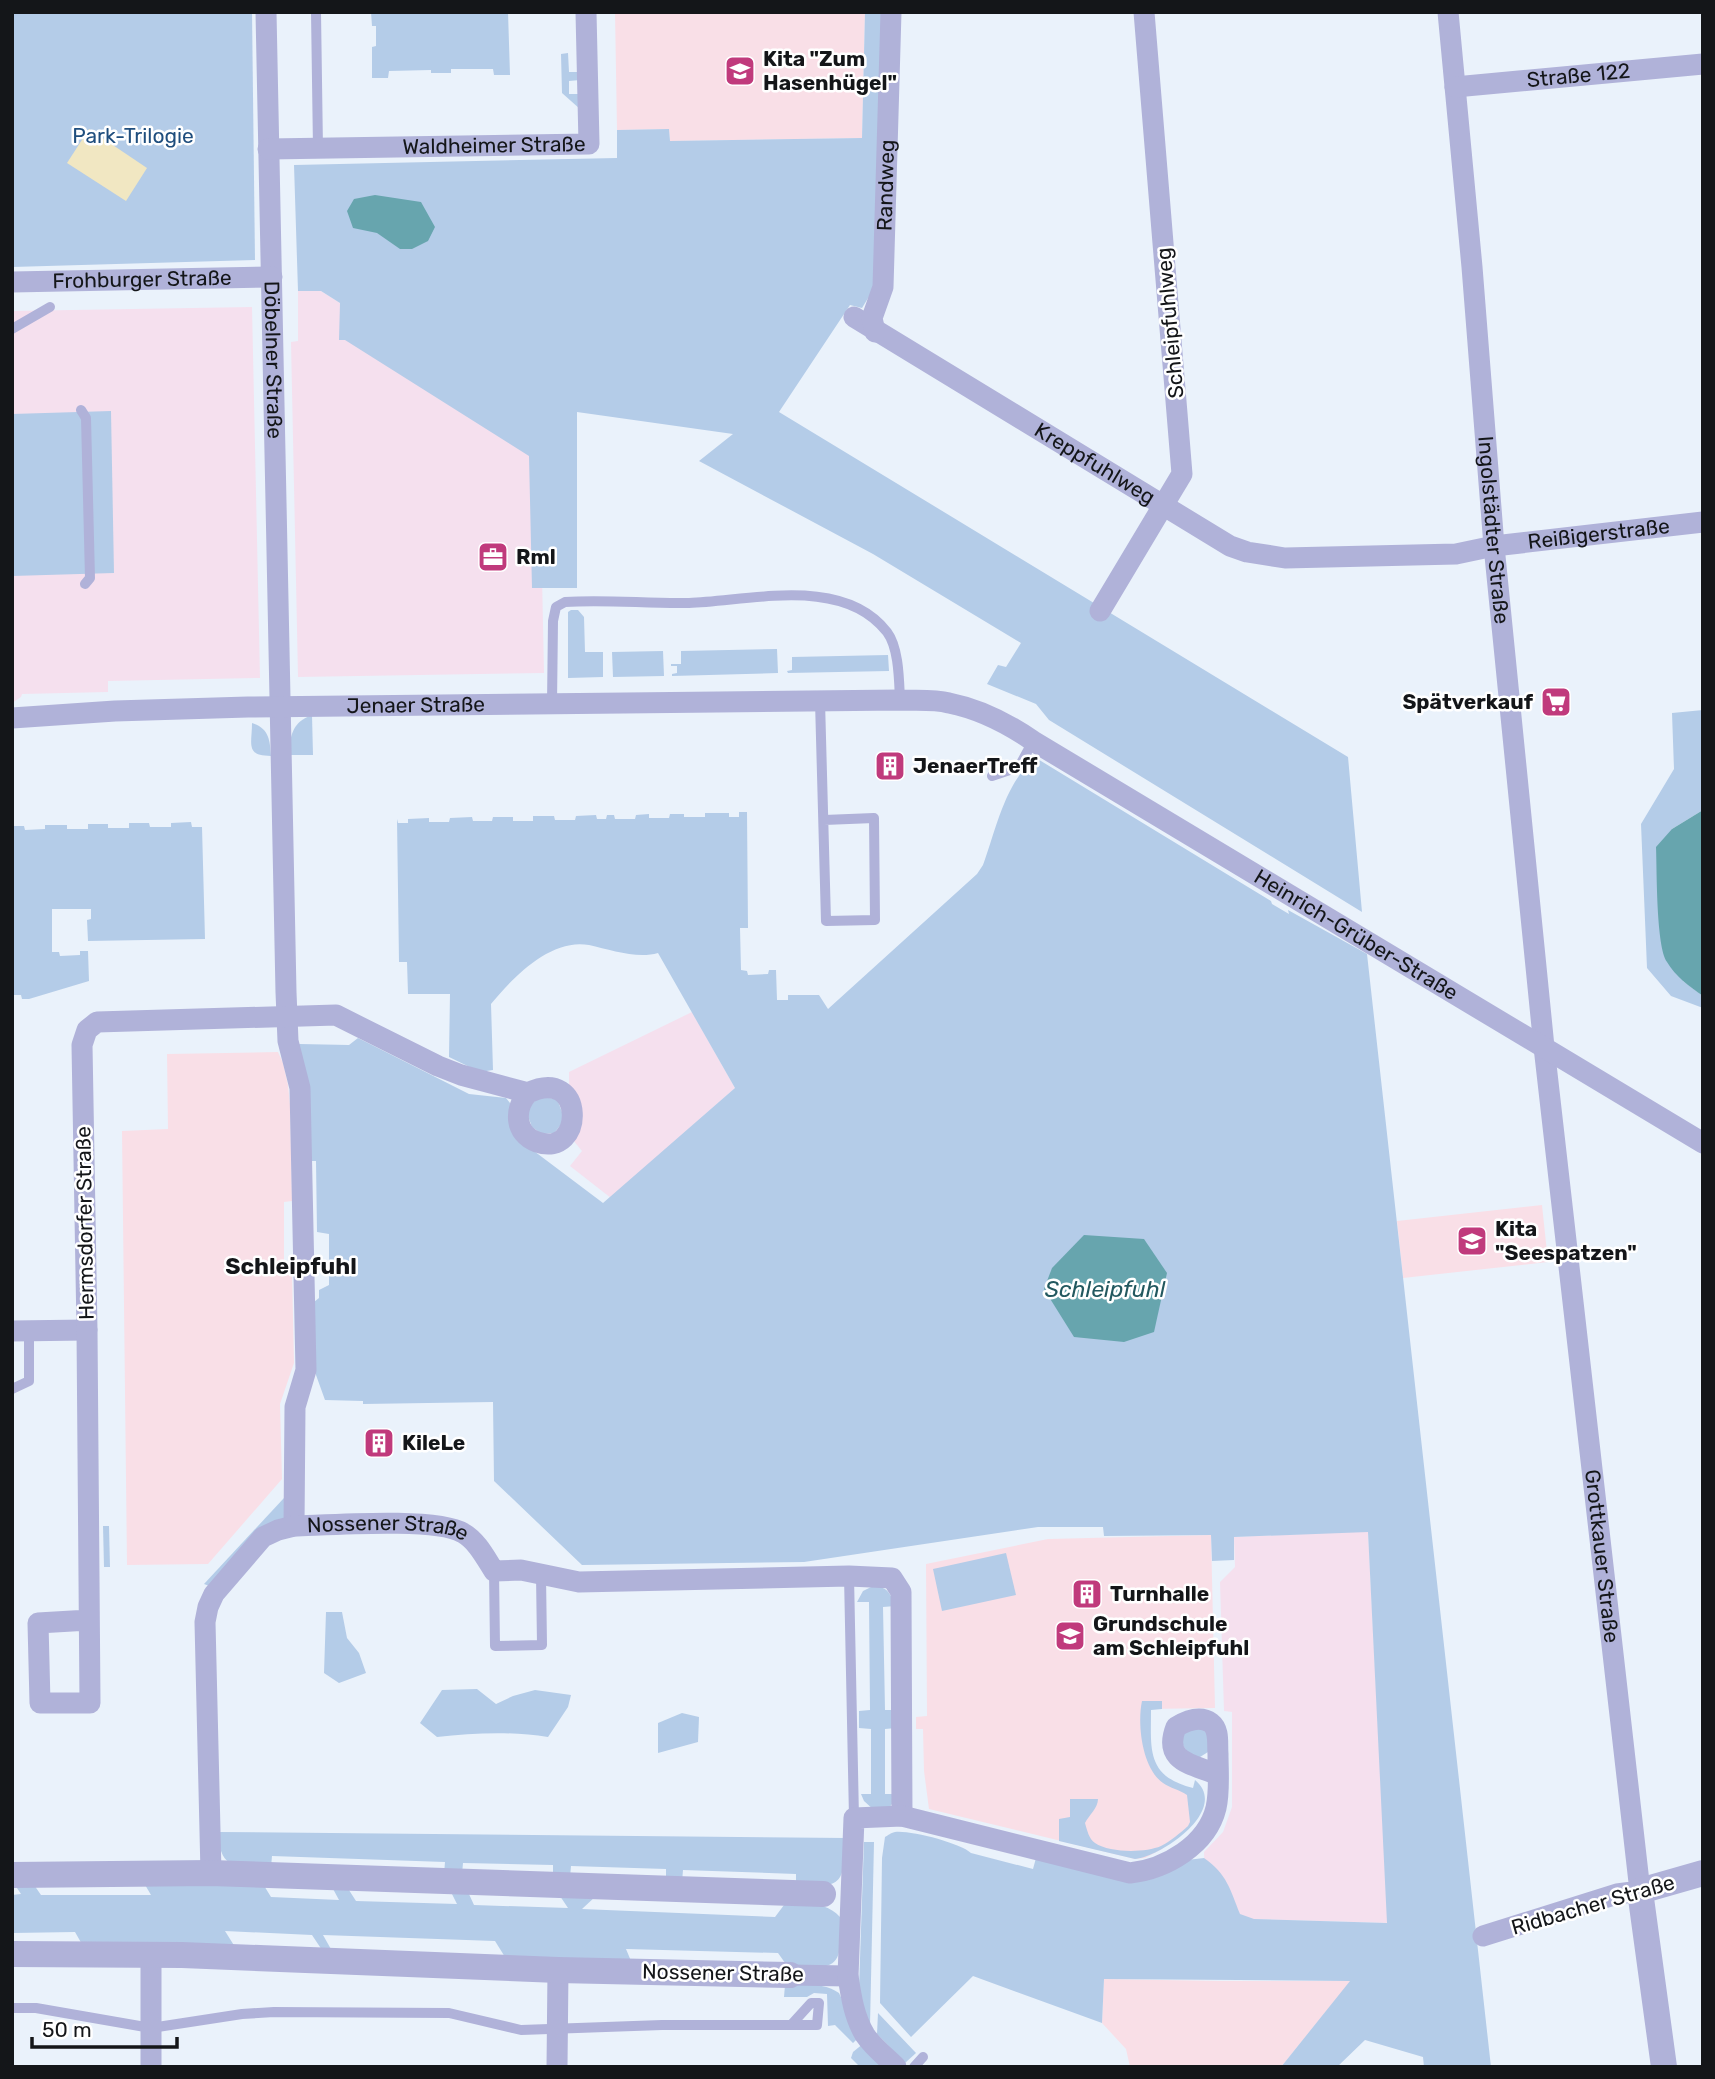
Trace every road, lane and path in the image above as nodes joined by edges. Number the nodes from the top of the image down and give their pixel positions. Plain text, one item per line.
1 (266, 12) edge
2 (316, 12) edge
3 (586, 12) edge
4 (891, 12) edge
5 (1144, 12) edge
6 (1448, 12) edge
7 (1703, 64) edge
8 (1455, 86) junction
9 (268, 149) junction
10 (318, 149) junction
11 (272, 277) junction
12 (12, 282) edge
13 (50, 306) dead end
14 (854, 317) dead end
15 (12, 329) edge
16 (875, 332) junction
17 (81, 410) dead end
18 (1163, 505) junction
19 (1703, 522) edge
20 (1494, 546) junction
21 (1328, 558) joint
22 (85, 584) dead end
23 (1100, 611) dead end
24 (900, 700) junction
25 (820, 701) junction
26 (552, 704) junction
27 (279, 707) junction
28 (12, 718) edge
29 (1011, 726) joint
30 (1033, 741) junction
31 (992, 776) dead end
32 (824, 820) junction
33 (287, 1016) junction
34 (1544, 1047) junction
35 (528, 1093) dead end
36 (1703, 1143) edge
37 (87, 1330) junction
38 (21, 1331) edge
39 (12, 1389) edge
40 (294, 1526) junction
41 (494, 1571) junction
42 (541, 1575) junction
43 (849, 1576) junction
44 (89, 1619) junction
45 (1218, 1775) dead end
46 (902, 1816) junction
47 (854, 1818) junction
48 (211, 1873) junction
49 (1703, 1873) edge
50 (12, 1875) edge
51 (1640, 1891) junction
52 (823, 1894) joint
53 (850, 1895) junction
54 (1483, 1936) dead end
55 (12, 1954) edge
56 (151, 1954) junction
57 (558, 1970) junction
58 (790, 1975) joint
59 (848, 1976) junction
60 (12, 2008) edge
61 (791, 2025) dead end
62 (151, 2028) junction
63 (557, 2030) junction
64 (923, 2057) dead end
65 (151, 2067) edge
66 (556, 2067) edge
67 (896, 2067) edge
68 (914, 2067) edge
69 (1664, 2067) edge

1 - 9 street, Döbelner Straße
2 - 10 lane
3 - 10 street, Waldheimer Straße
4 - 16 street, Randweg
5 - 18 street, Schleipfuhlweg
6 - 8 street, Ingolstädter Straße
7 - 8 street, Straße 122
8 - 20 street, Ingolstädter Straße
9 - 10 street, Waldheimer Straße
9 - 11 street, Döbelner Straße
11 - 12 street, Frohburger Straße
11 - 27 street, Döbelner Straße
13 - 15 lane
14 - 16 street
16 - 18 street, Kreppfuhlweg
17 - 22 lane
18 - 21 street, Kreppfuhlweg
18 - 23 street, Schleipfuhlweg
19 - 20 street, Reißigerstraße
20 - 21 street, Reißigerstraße
20 - 34 street, Ingolstädter Straße
24 - 25 street, Jenaer Straße
24 - 26 lane
24 - 29 street, Jenaer Straße
25 - 26 street, Jenaer Straße
25 - 32 lane
26 - 27 street, Jenaer Straße
27 - 28 street, Jenaer Straße
27 - 33 street
29 - 30 street, Heinrich-Grüber-Straße
30 - 31 lane
30 - 34 street, Heinrich-Grüber-Straße
32 - 32 lane
33 - 35 street, Hermsdorfer Straße
33 - 37 street, Hermsdorfer Straße
33 - 40 street
34 - 36 street, Heinrich-Grüber-Straße
34 - 51 street, Grottkauer Straße
37 - 38 street
37 - 44 street, Hermsdorfer Straße
38 - 39 lane
40 - 41 street, Nossener Straße
40 - 48 street, Nossener Straße
41 - 42 street
41 - 42 lane
42 - 43 street
43 - 46 street
43 - 47 lane
44 - 44 street, Hermsdorfer Straße
45 - 46 street
46 - 47 street
47 - 53 street
48 - 50 street
48 - 52 street
49 - 51 street, Ridbacher Straße
51 - 54 street, Ridbacher Straße
51 - 69 street, Grottkauer Straße
52 - 53 street
53 - 59 street
55 - 56 street, Nossener Straße
56 - 57 street, Nossener Straße
56 - 62 street
57 - 58 street, Nossener Straße
57 - 63 street
58 - 59 street, Nossener Straße
59 - 67 street
60 - 62 lane
61 - 63 lane
62 - 63 lane
62 - 65 street
63 - 66 street
64 - 68 lane

